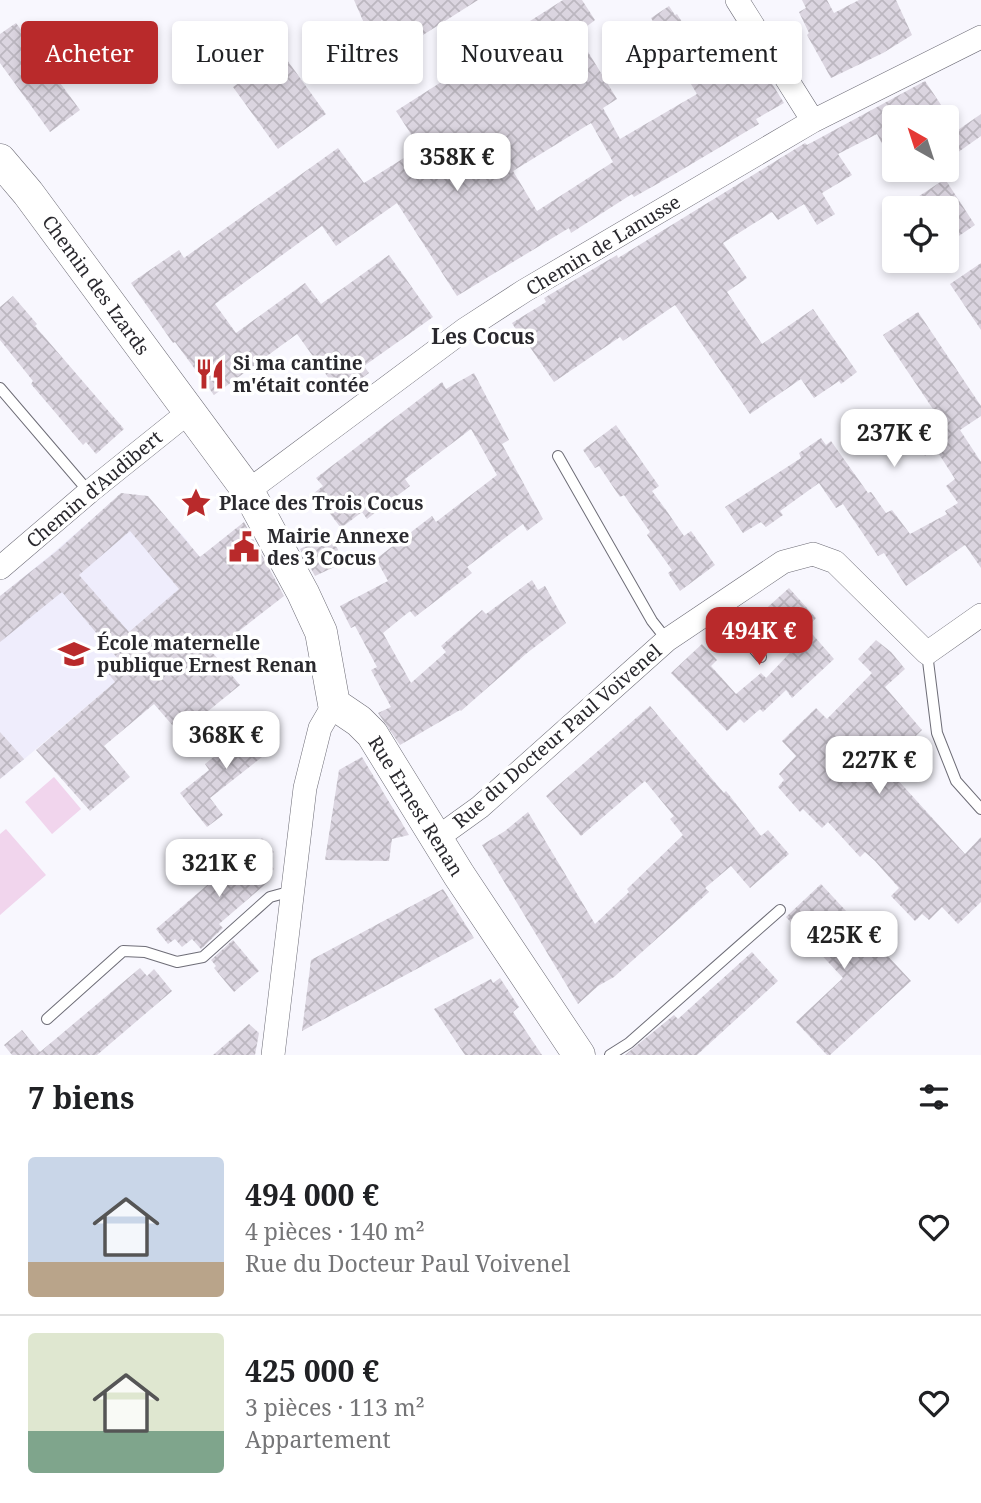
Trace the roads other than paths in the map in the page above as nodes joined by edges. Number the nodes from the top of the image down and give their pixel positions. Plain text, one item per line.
1 (737, 0) edge
2 (981, 37) edge
3 (813, 121) junction
4 (0, 160) edge
5 (0, 388) edge
6 (190, 411) junction
7 (558, 456) dead end
8 (248, 491) junction
9 (89, 492) junction
10 (0, 568) edge
11 (716, 606) junction
12 (981, 615) edge
13 (667, 639) junction
14 (927, 653) junction
15 (761, 657) dead end
16 (334, 704) junction
17 (981, 809) edge
18 (437, 838) junction
19 (292, 891) junction
20 (780, 910) dead end
21 (47, 1019) dead end
22 (273, 1055) edge
23 (579, 1055) edge
24 (610, 1055) edge

1 - 3 street
2 - 3 street, Chemin de Lanusse
3 - 8 street, Chemin de Lanusse
4 - 6 street, Chemin des Izards
5 - 9 lane
6 - 8 street
6 - 9 street, Chemin d'Audibert
7 - 13 lane
8 - 16 street
9 - 10 street, Chemin d'Audibert
11 - 13 street, Rue du Docteur Paul Voivenel
11 - 14 street, Rue du Docteur Paul Voivenel
11 - 15 lane
12 - 14 street
13 - 18 street, Rue du Docteur Paul Voivenel
14 - 17 lane
16 - 18 street, Rue Ernest Renan
16 - 19 street
18 - 23 street, Rue Ernest Renan
19 - 21 lane
19 - 22 street
20 - 24 lane

